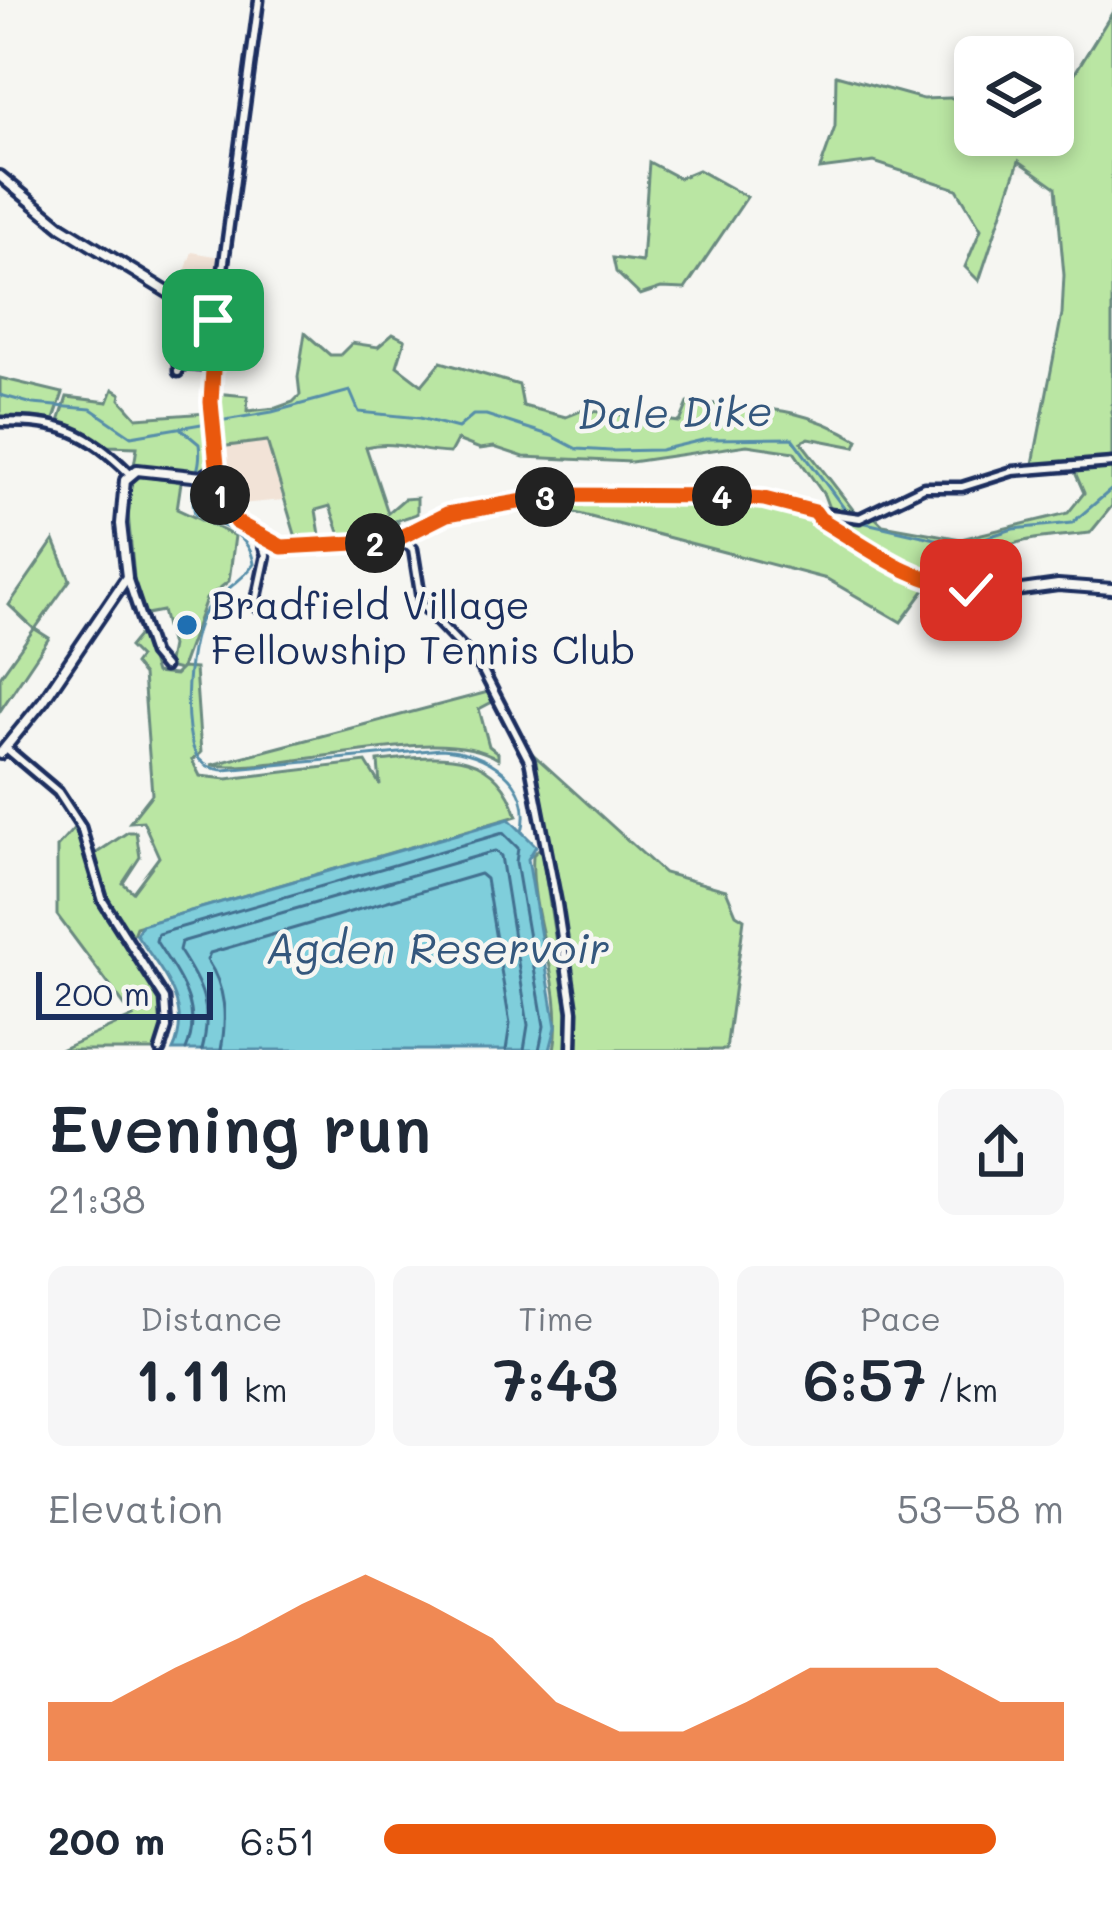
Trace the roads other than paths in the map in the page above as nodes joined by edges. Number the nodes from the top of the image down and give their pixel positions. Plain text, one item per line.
1 (259, 0) edge
2 (0, 176) edge
3 (216, 322) junction
4 (178, 350) dead end
5 (212, 367) junction
6 (0, 422) edge
7 (1112, 463) edge
8 (216, 468) junction
9 (130, 474) junction
10 (201, 477) junction
11 (220, 497) junction
12 (815, 512) junction
13 (418, 530) junction
14 (260, 537) junction
15 (401, 538) junction
16 (282, 547) junction
17 (413, 548) junction
18 (266, 555) junction
19 (127, 577) junction
20 (1112, 589) edge
21 (255, 606) dead end
22 (164, 667) dead end
23 (2, 751) edge
24 (160, 1050) edge
25 (572, 1050) edge

1 - 3 street
2 - 3 street
3 - 5 street
4 - 5 street
5 - 8 street
6 - 9 street
7 - 12 street
8 - 10 street
8 - 11 street
9 - 10 street
9 - 19 street
10 - 11 street
11 - 14 street
12 - 13 street
12 - 20 street
13 - 15 street
13 - 17 street
14 - 16 street
14 - 18 street
15 - 16 street
15 - 17 street
16 - 18 street
17 - 25 street
18 - 21 street
19 - 22 street
19 - 23 street
23 - 24 street

